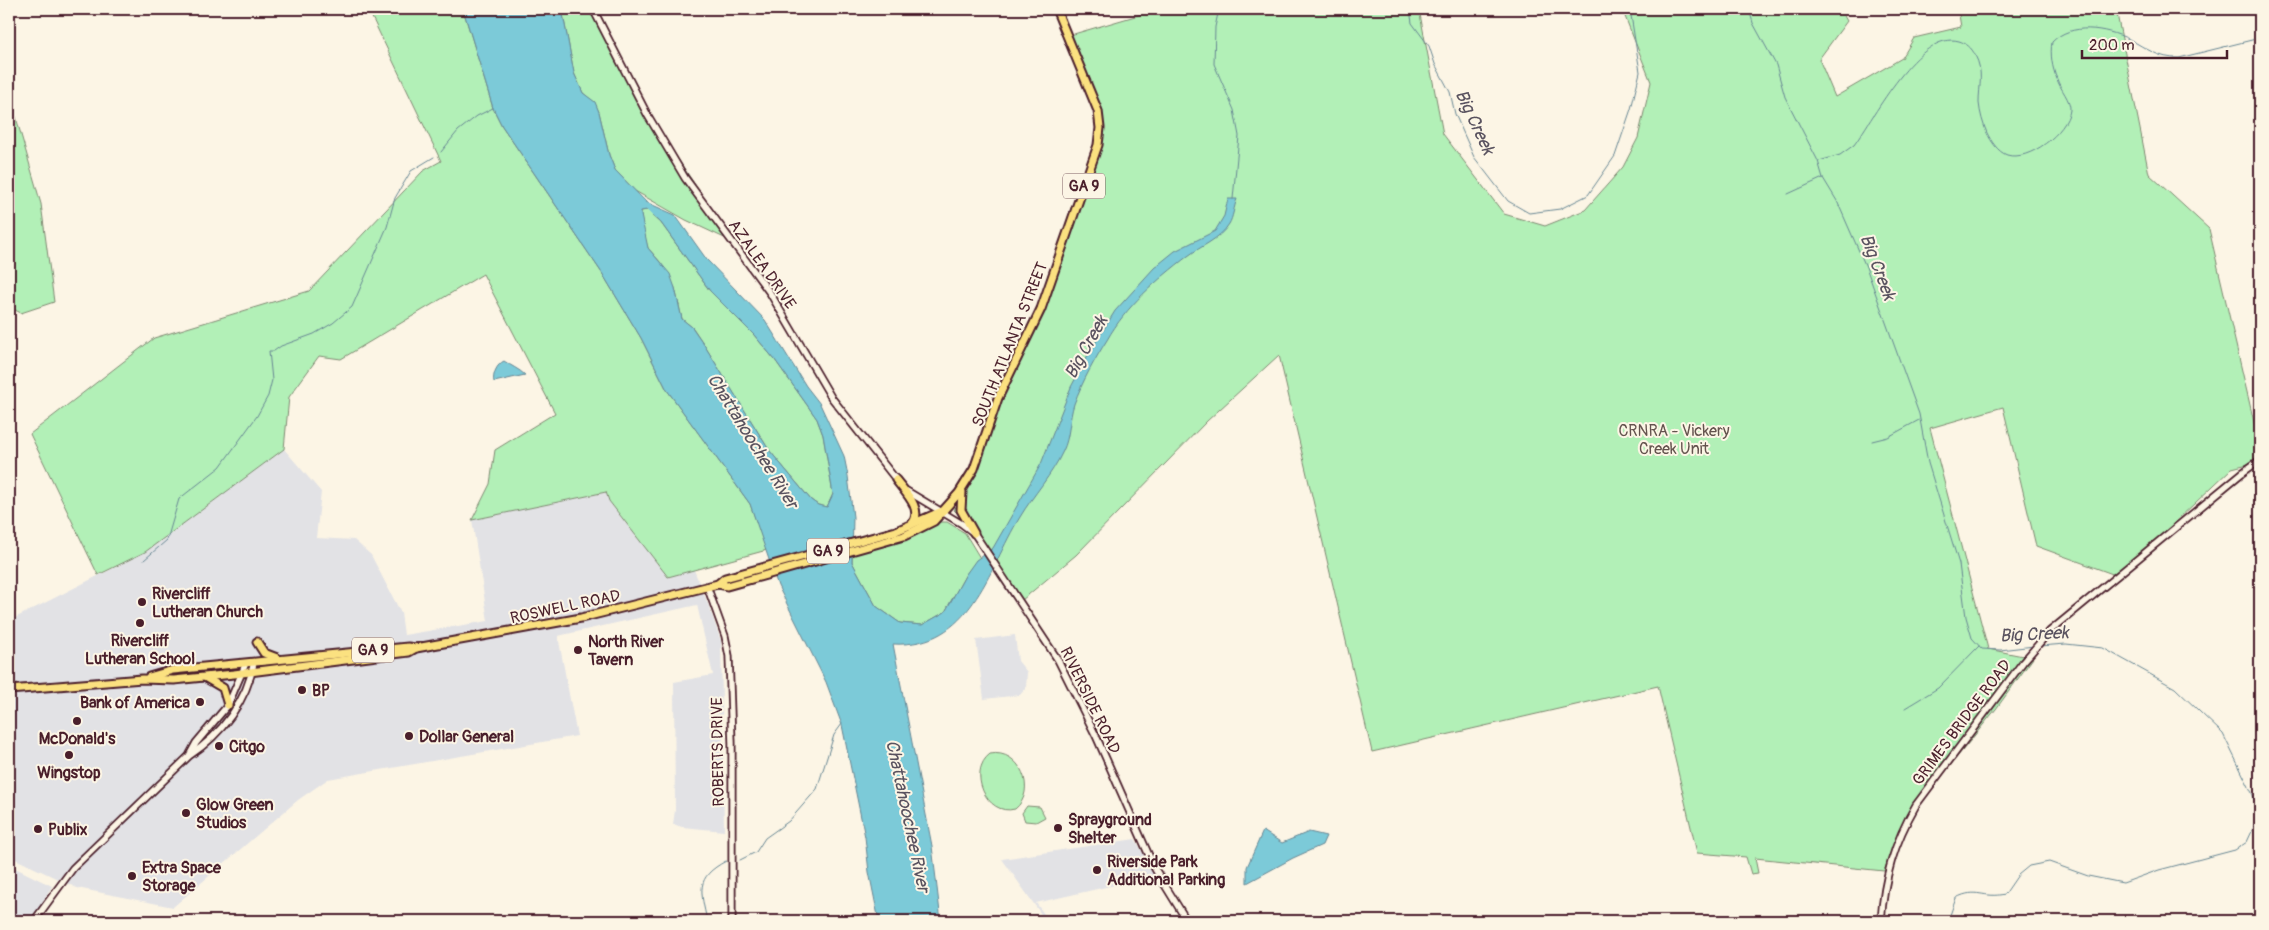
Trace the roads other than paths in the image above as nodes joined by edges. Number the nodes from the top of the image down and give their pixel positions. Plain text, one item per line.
1 (593, 9) edge
2 (1056, 9) edge
3 (2260, 460) edge
4 (896, 480) junction
5 (965, 486) junction
6 (941, 512) junction
7 (910, 526) junction
8 (974, 533) junction
9 (760, 573) junction
10 (707, 586) junction
11 (257, 642) dead end
12 (416, 648) junction
13 (282, 659) junction
14 (250, 662) junction
15 (252, 672) junction
16 (242, 674) junction
17 (203, 677) junction
18 (142, 679) junction
19 (9, 690) edge
20 (228, 705) junction
21 (189, 756) junction
22 (34, 921) edge
23 (732, 921) edge
24 (1187, 921) edge
25 (1881, 921) edge

1 - 4 street, AZALEA DRIVE
2 - 5 main road, SOUTH ATLANTA STREET / GA 9
3 - 25 street, GRIMES BRIDGE ROAD
4 - 6 street, AZALEA DRIVE
4 - 7 main road
5 - 6 main road, SOUTH ATLANTA STREET / GA 9
5 - 8 main road
6 - 7 main road, SOUTH ATLANTA STREET / GA 9
6 - 8 street, RIVERSIDE ROAD
6 - 9 main road, SOUTH ATLANTA STREET / GA 9
7 - 9 main road, SOUTH ATLANTA STREET / GA 9
8 - 24 street, RIVERSIDE ROAD
9 - 10 main road, ROSWELL ROAD / GA 9
10 - 12 main road, ROSWELL ROAD / GA 9
10 - 23 street, ROBERTS DRIVE
11 - 13 main road
12 - 13 main road, ROSWELL ROAD / GA 9
12 - 15 main road, ROSWELL ROAD / GA 9
13 - 14 main road, ROSWELL ROAD / GA 9
14 - 15 street
14 - 16 street
14 - 18 main road, ROSWELL ROAD / GA 9
15 - 16 main road, ROSWELL ROAD / GA 9
15 - 21 street
16 - 17 main road, ROSWELL ROAD / GA 9
16 - 20 street
17 - 18 main road, ROSWELL ROAD / GA 9
17 - 20 main road
18 - 19 main road, ROSWELL ROAD / GA 9
20 - 21 street
21 - 22 street

